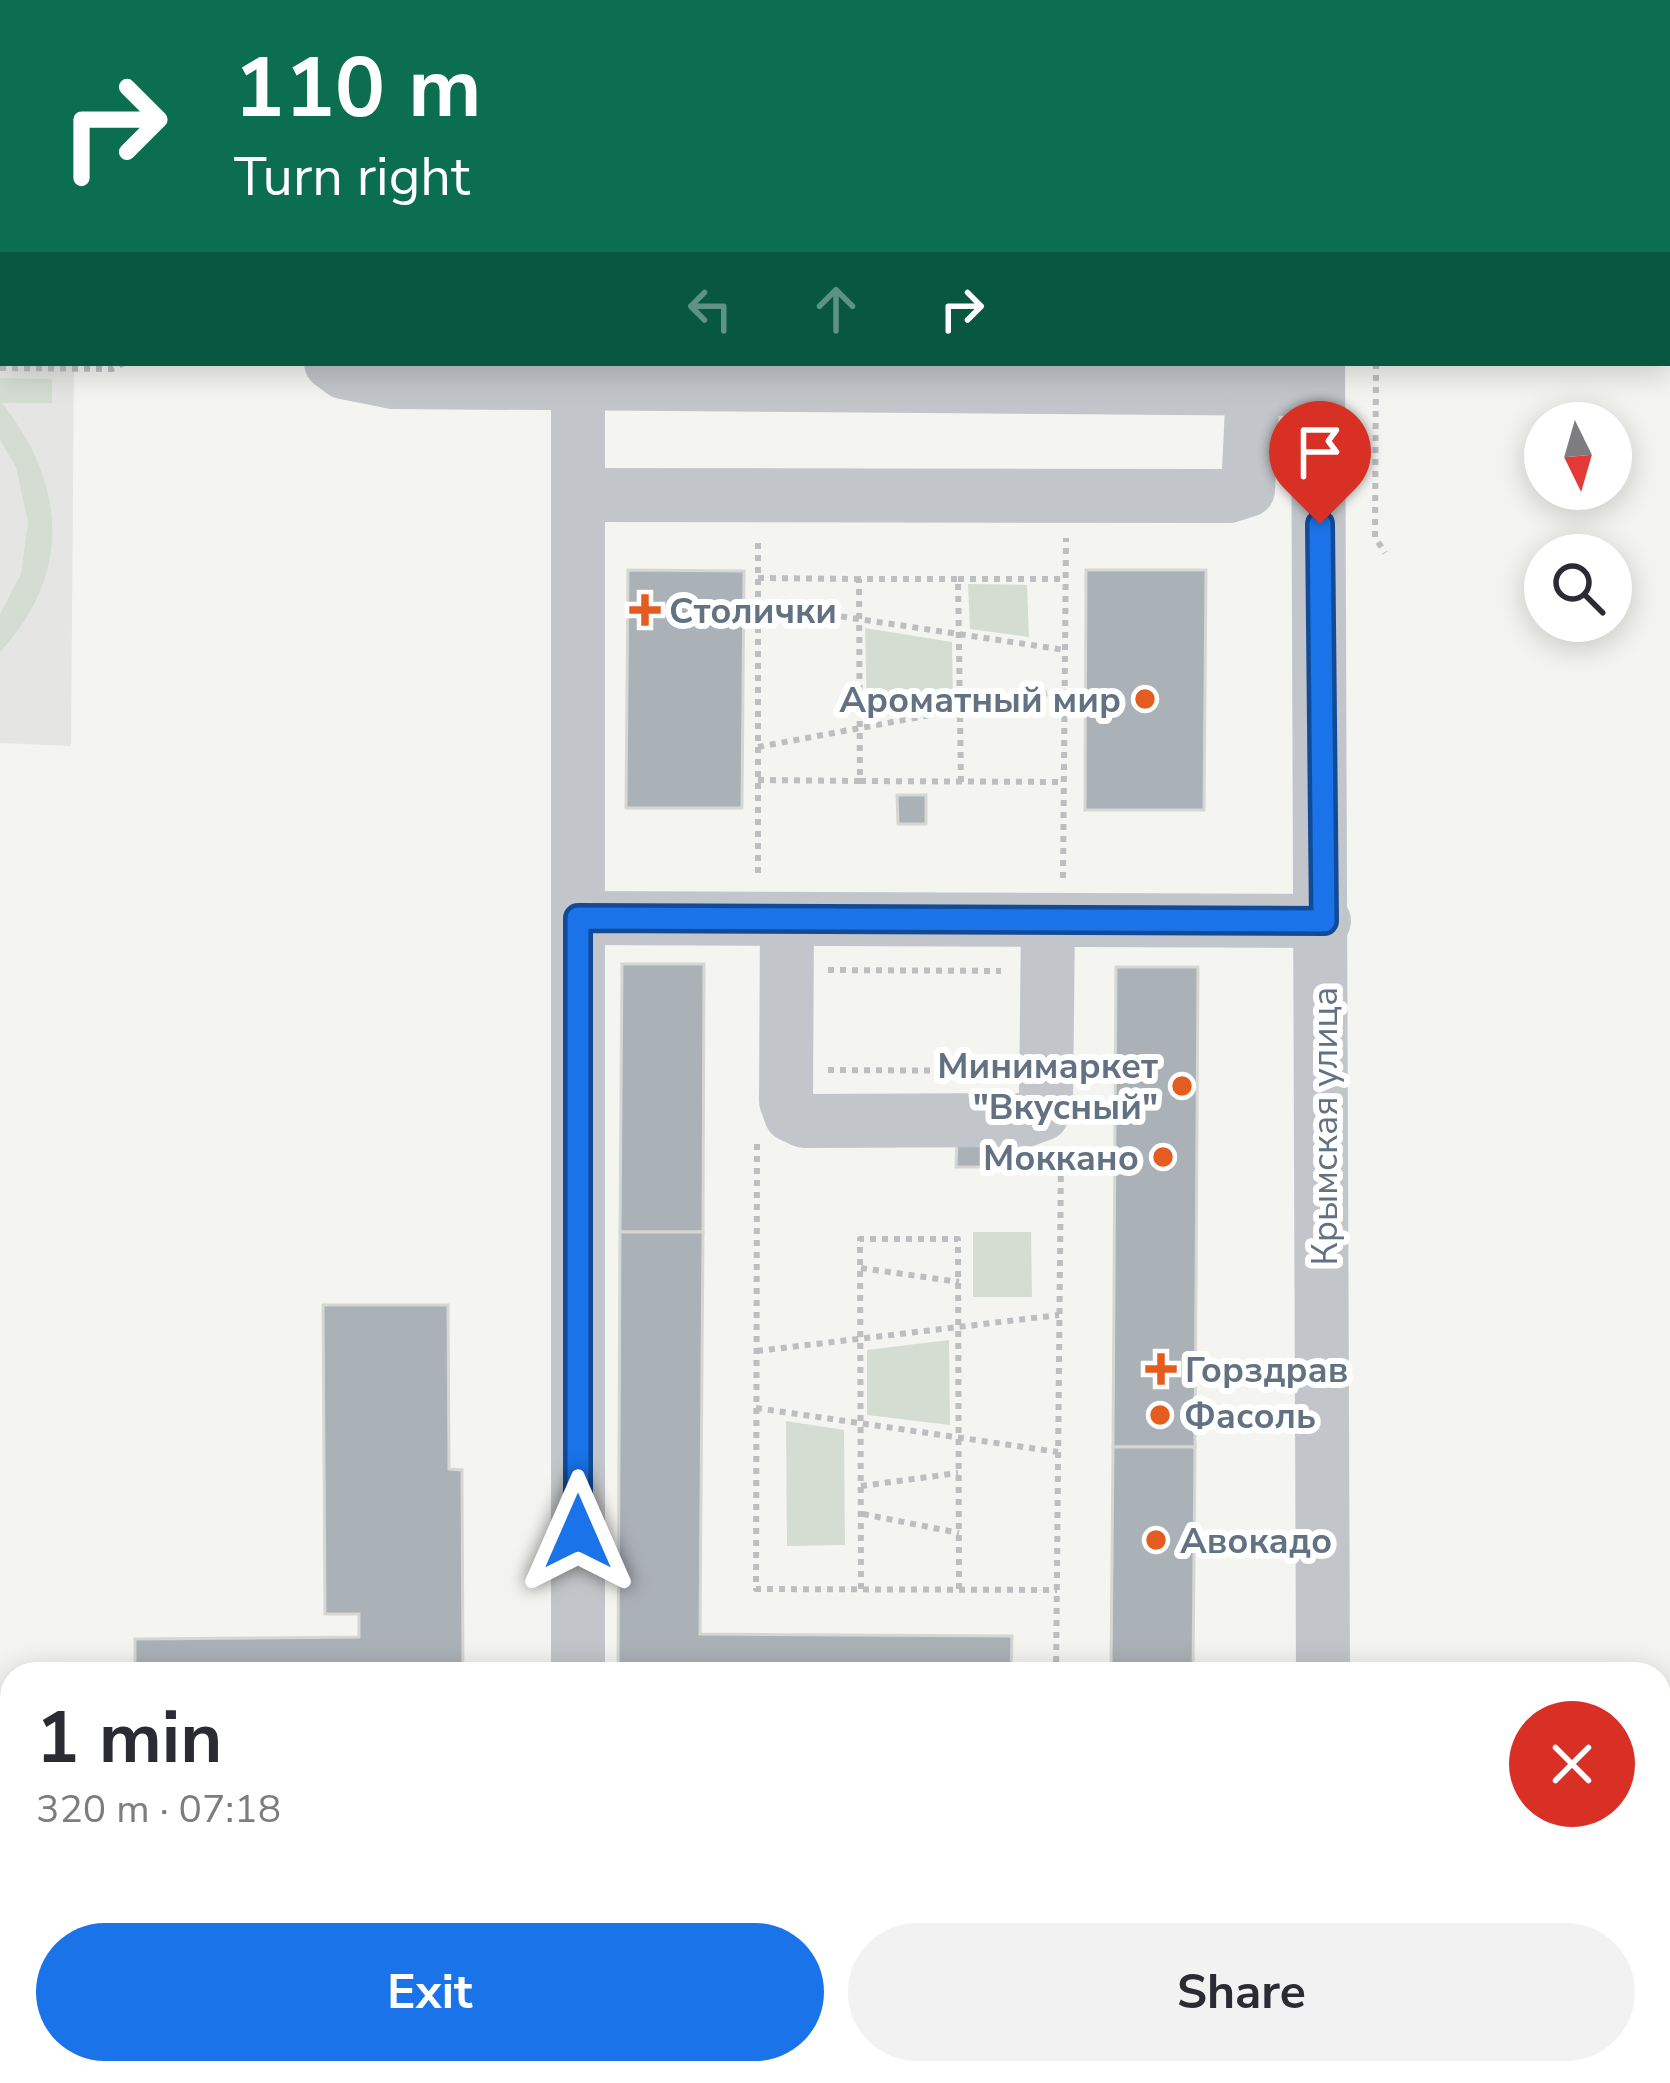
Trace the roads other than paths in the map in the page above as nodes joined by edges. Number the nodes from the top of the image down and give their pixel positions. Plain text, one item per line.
1 (335, 366) edge
2 (872, 374) edge
3 (1318, 376) edge
4 (578, 383) junction
5 (1253, 388) junction
6 (578, 495) junction
7 (578, 918) junction
8 (1324, 921) junction
9 (787, 944) junction
10 (1047, 945) junction
11 (578, 1662) edge
12 (1323, 1662) edge

1 - 4 street
2 - 4 street
2 - 5 street
3 - 5 street
3 - 8 street, Крымская улица
4 - 6 street
5 - 6 street
6 - 7 street
7 - 9 street
7 - 11 street
8 - 10 street
8 - 12 street, Крымская улица
9 - 10 street
9 - 10 street

